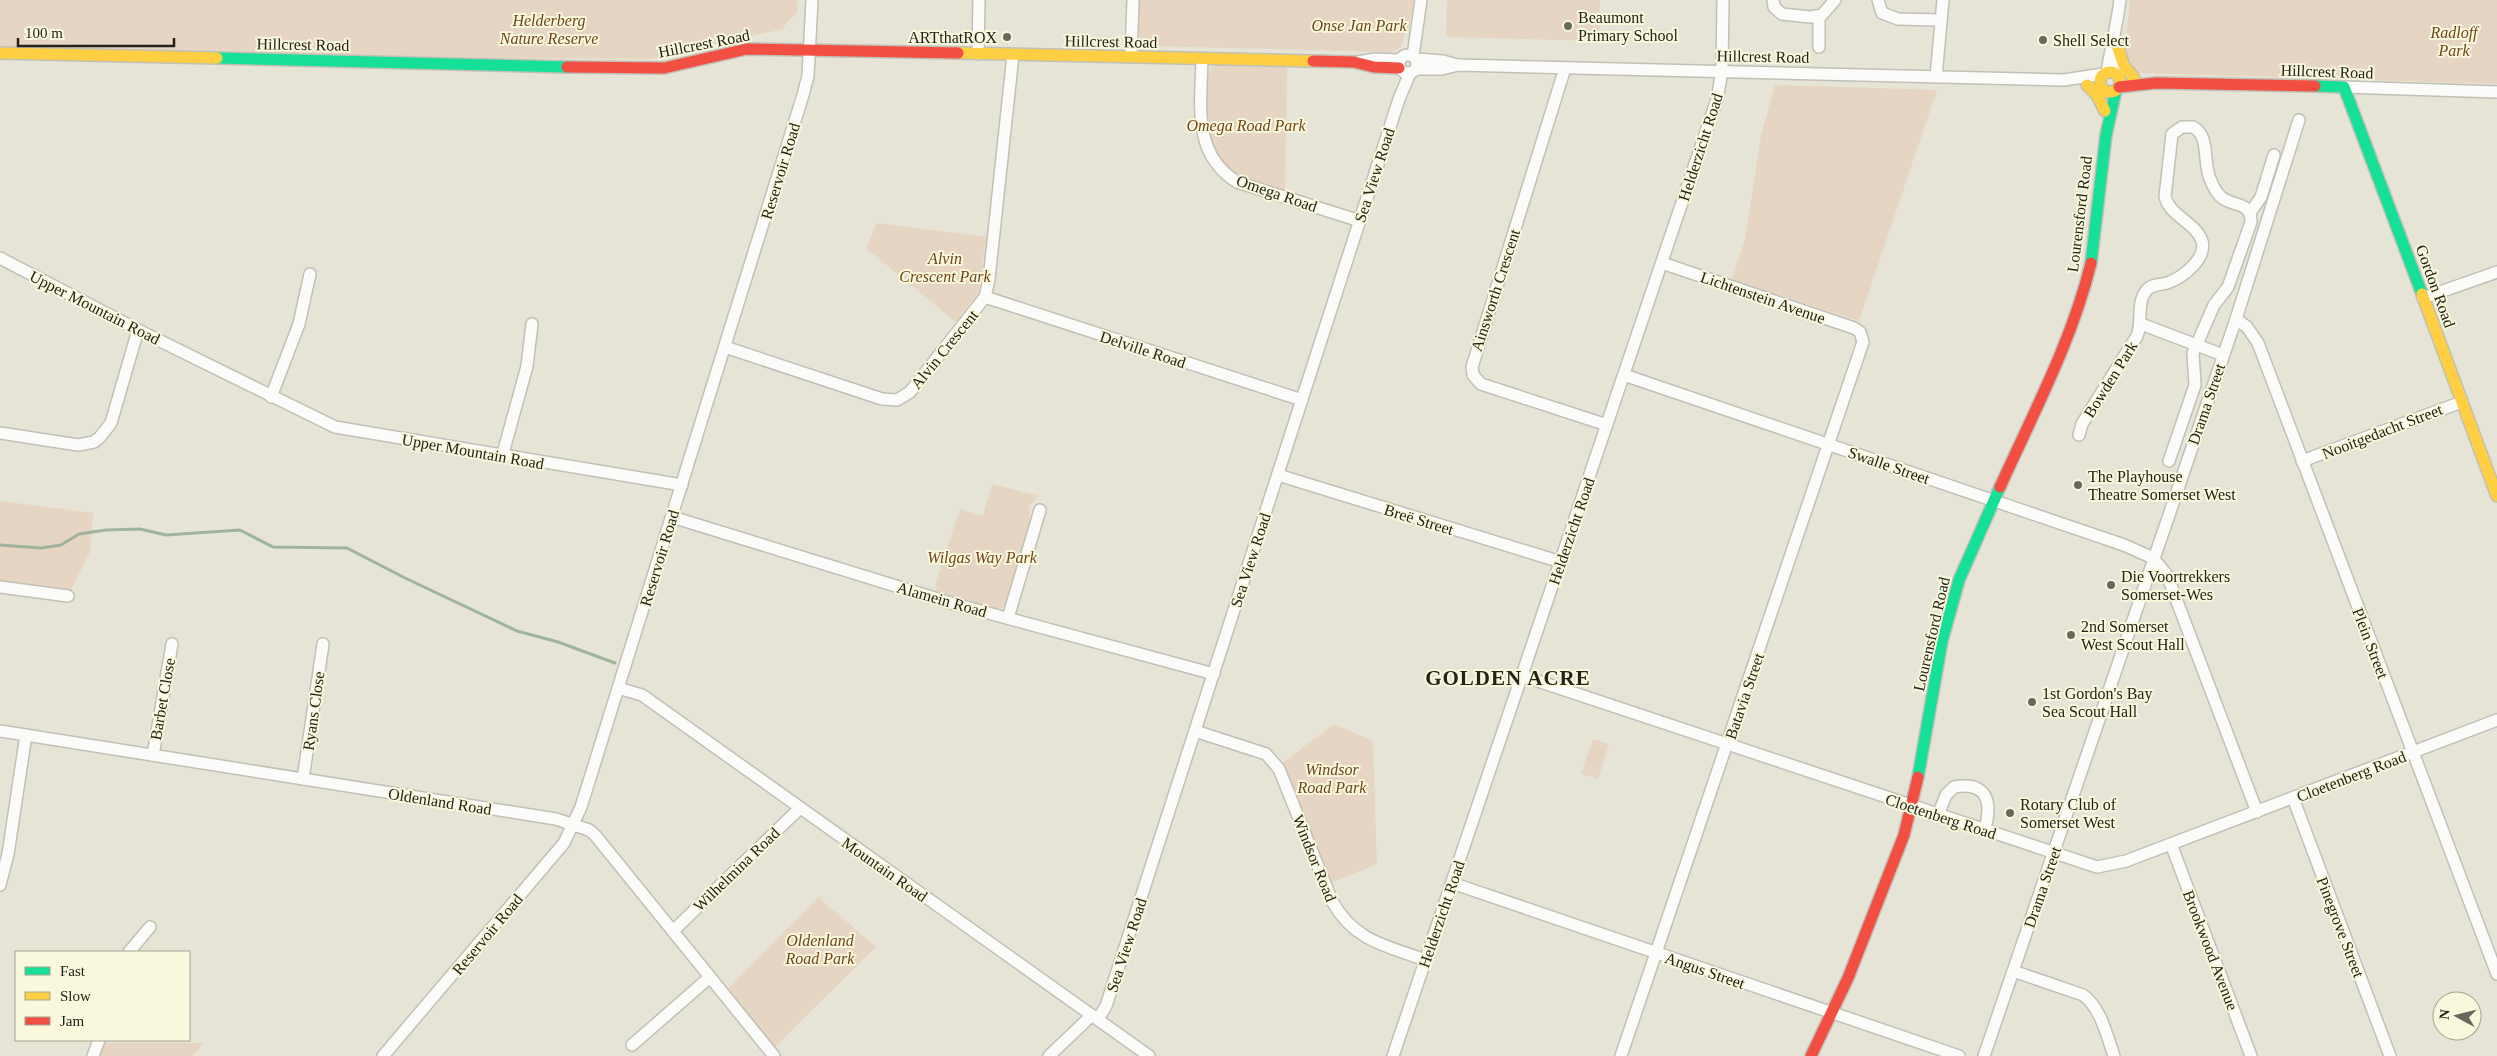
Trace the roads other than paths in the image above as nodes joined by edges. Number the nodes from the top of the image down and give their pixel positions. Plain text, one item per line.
1 (812, 0) edge
2 (979, 0) edge
3 (1132, 0) edge
4 (1421, 0) edge
5 (1723, 0) edge
6 (1773, 0) edge
7 (1835, 0) edge
8 (1878, 0) edge
9 (1943, 0) edge
10 (2120, 0) edge
11 (1819, 16) junction
12 (1942, 20) junction
13 (2116, 40) junction
14 (1819, 47) dead end
15 (810, 50) junction
16 (0, 53) edge
17 (978, 54) junction
18 (1013, 54) junction
19 (1131, 57) junction
20 (1202, 59) junction
21 (1408, 64) junction
22 (1565, 68) junction
23 (1722, 71) junction
24 (1936, 77) junction
25 (2134, 78) junction
26 (2114, 79) junction
27 (2067, 80) junction
28 (2156, 82) junction
29 (2087, 85) junction
30 (2344, 87) junction
31 (2103, 89) junction
32 (2497, 92) edge
33 (2105, 111) junction
34 (2299, 120) dead end
35 (2106, 135) junction
36 (2274, 155) dead end
37 (2250, 213) junction
38 (1360, 220) junction
39 (0, 258) edge
40 (1662, 263) junction
41 (2497, 272) edge
42 (310, 274) dead end
43 (985, 297) junction
44 (2423, 298) junction
45 (2236, 318) junction
46 (532, 324) dead end
47 (2141, 324) junction
48 (138, 330) junction
49 (1861, 335) joint
50 (2197, 345) junction
51 (725, 347) junction
52 (2223, 355) junction
53 (1624, 375) junction
54 (271, 396) junction
55 (1302, 400) junction
56 (2462, 402) junction
57 (1607, 425) junction
58 (0, 434) edge
59 (2079, 435) dead end
60 (1829, 444) junction
61 (502, 456) junction
62 (2169, 461) dead end
63 (2302, 461) junction
64 (1278, 475) junction
65 (682, 485) junction
66 (2497, 496) edge
67 (1993, 501) junction
68 (1040, 510) dead end
69 (672, 517) junction
70 (2153, 558) junction
71 (1561, 562) junction
72 (0, 588) edge
73 (68, 596) dead end
74 (1008, 618) junction
75 (172, 644) dead end
76 (323, 644) dead end
77 (1214, 674) junction
78 (1522, 676) junction
79 (618, 688) junction
80 (2497, 720) edge
81 (0, 730) edge
82 (1195, 731) junction
83 (26, 735) junction
84 (1727, 745) junction
85 (2413, 752) junction
86 (153, 755) junction
87 (303, 779) junction
88 (2293, 798) junction
89 (1912, 806) junction
90 (800, 808) junction
91 (2257, 812) junction
92 (1938, 815) junction
93 (573, 824) junction
94 (1984, 830) junction
95 (2171, 844) junction
96 (2053, 854) junction
97 (1452, 883) junction
98 (0, 885) edge
99 (150, 927) dead end
100 (673, 931) junction
101 (130, 951) edge
102 (1656, 953) junction
103 (1426, 960) junction
104 (2013, 971) junction
105 (2497, 974) edge
106 (710, 977) junction
107 (1832, 1013) junction
108 (1095, 1017) junction
109 (99, 1041) edge
110 (632, 1045) dead end
111 (93, 1056) edge
112 (384, 1056) edge
113 (774, 1056) edge
114 (1049, 1056) edge
115 (1149, 1056) edge
116 (1393, 1056) edge
117 (1621, 1056) edge
118 (1812, 1056) edge
119 (1959, 1056) edge
120 (1984, 1056) edge
121 (2114, 1056) edge
122 (2251, 1056) edge
123 (2390, 1056) edge

1 - 15 street, Reservoir Road
2 - 17 street
3 - 19 street
4 - 21 street, Sea View Road
5 - 23 street, Helderzicht Road
6 - 11 street
7 - 11 street
8 - 12 street
9 - 12 street
10 - 13 street, Lourensford Road
11 - 14 street
12 - 24 street
13 - 25 street
13 - 26 street, Lourensford Road
15 - 16 street, Hillcrest Road
15 - 17 street, Hillcrest Road
15 - 51 street, Reservoir Road
17 - 18 street, Hillcrest Road
18 - 19 street, Hillcrest Road
18 - 43 street, Alvin Crescent
19 - 20 street, Hillcrest Road
20 - 21 street, Hillcrest Road
20 - 38 street, Omega Road
21 - 22 street, Hillcrest Road
21 - 38 street, Sea View Road
22 - 23 street, Hillcrest Road
22 - 57 street, Ainsworth Crescent
23 - 24 street, Hillcrest Road
23 - 40 street, Helderzicht Road
24 - 27 street, Hillcrest Road
25 - 26 street, Hillcrest Road
25 - 28 street, Hillcrest Road
26 - 27 street, Hillcrest Road
26 - 28 street, Hillcrest Road
26 - 31 street
26 - 35 street, Lourensford Road
27 - 29 street, Hillcrest Road
28 - 30 street, Hillcrest Road
29 - 31 street, Hillcrest Road
29 - 33 street
30 - 32 street, Hillcrest Road
30 - 44 street, Gordon Road
31 - 33 street, Lourensford Road
33 - 35 street, Lourensford Road
34 - 45 street, Drama Street
35 - 67 street, Lourensford Road
36 - 37 street
37 - 47 street, Bowden Park
37 - 50 street
38 - 55 street, Sea View Road
39 - 48 street, Upper Mountain Road
40 - 49 street, Lichtenstein Avenue
40 - 53 street, Helderzicht Road
41 - 44 street
42 - 54 street
43 - 51 street, Alvin Crescent
43 - 55 street, Delville Road
44 - 56 street, Gordon Road
45 - 52 street, Drama Street
45 - 63 street, Plein Street
46 - 61 street
47 - 50 street, Bowden Park
47 - 59 street, Bowden Park
48 - 54 street, Upper Mountain Road
48 - 58 street
49 - 60 street, Batavia Street
50 - 52 street, Bowden Park
50 - 62 street
51 - 65 street, Reservoir Road
52 - 70 street, Drama Street
53 - 57 street, Helderzicht Road
53 - 60 street, Swalle Street
54 - 61 street, Upper Mountain Road
55 - 64 street, Sea View Road
56 - 63 street, Nooitgedacht Street
56 - 66 street, Gordon Road
57 - 71 street, Helderzicht Road
60 - 67 street, Swalle Street
60 - 84 street, Batavia Street
61 - 65 street, Upper Mountain Road
63 - 85 street, Plein Street
64 - 71 street, Breë Street
64 - 77 street, Sea View Road
65 - 69 street, Reservoir Road
67 - 70 street, Swalle Street
67 - 89 street, Lourensford Road
68 - 74 street
69 - 74 street, Alamein Road
69 - 79 street, Reservoir Road
70 - 91 street
70 - 96 street, Drama Street
71 - 78 street, Helderzicht Road
72 - 73 street
74 - 77 street, Alamein Road
75 - 86 street, Barbet Close
76 - 87 street, Ryans Close
77 - 82 street, Sea View Road
78 - 84 street, Cloetenberg Road
78 - 97 street, Helderzicht Road
79 - 90 street, Mountain Road
79 - 93 street, Reservoir Road
80 - 85 street, Cloetenberg Road
81 - 83 street, Oldenland Road
82 - 103 street, Windsor Road
82 - 108 street, Sea View Road
83 - 86 street, Oldenland Road
83 - 98 street
84 - 89 street, Cloetenberg Road
84 - 102 street, Batavia Street
85 - 88 street, Cloetenberg Road
85 - 105 street, Plein Street
86 - 87 street, Oldenland Road
87 - 93 street, Oldenland Road
88 - 91 street, Cloetenberg Road
88 - 123 street, Pinegrove Street
89 - 92 street, Cloetenberg Road
89 - 107 street, Lourensford Road
90 - 100 street, Wilhelmina Road
90 - 108 street, Mountain Road
91 - 95 street, Cloetenberg Road
92 - 94 street, Cloetenberg Road
92 - 94 street
93 - 100 street, Oldenland Road
93 - 112 street, Reservoir Road
94 - 96 street, Cloetenberg Road
95 - 96 street, Cloetenberg Road
95 - 122 street, Brookwood Avenue
96 - 104 street, Drama Street
97 - 102 street, Angus Street
97 - 103 street, Helderzicht Road
99 - 101 street
100 - 106 street, Oldenland Road
102 - 107 street, Angus Street
102 - 117 street, Batavia Street
103 - 116 street, Helderzicht Road
104 - 120 street, Drama Street
104 - 121 street
106 - 110 street
106 - 113 street, Oldenland Road
107 - 118 street, Lourensford Road
107 - 119 street, Angus Street
108 - 114 street, Sea View Road
108 - 115 street, Mountain Road
109 - 111 street

